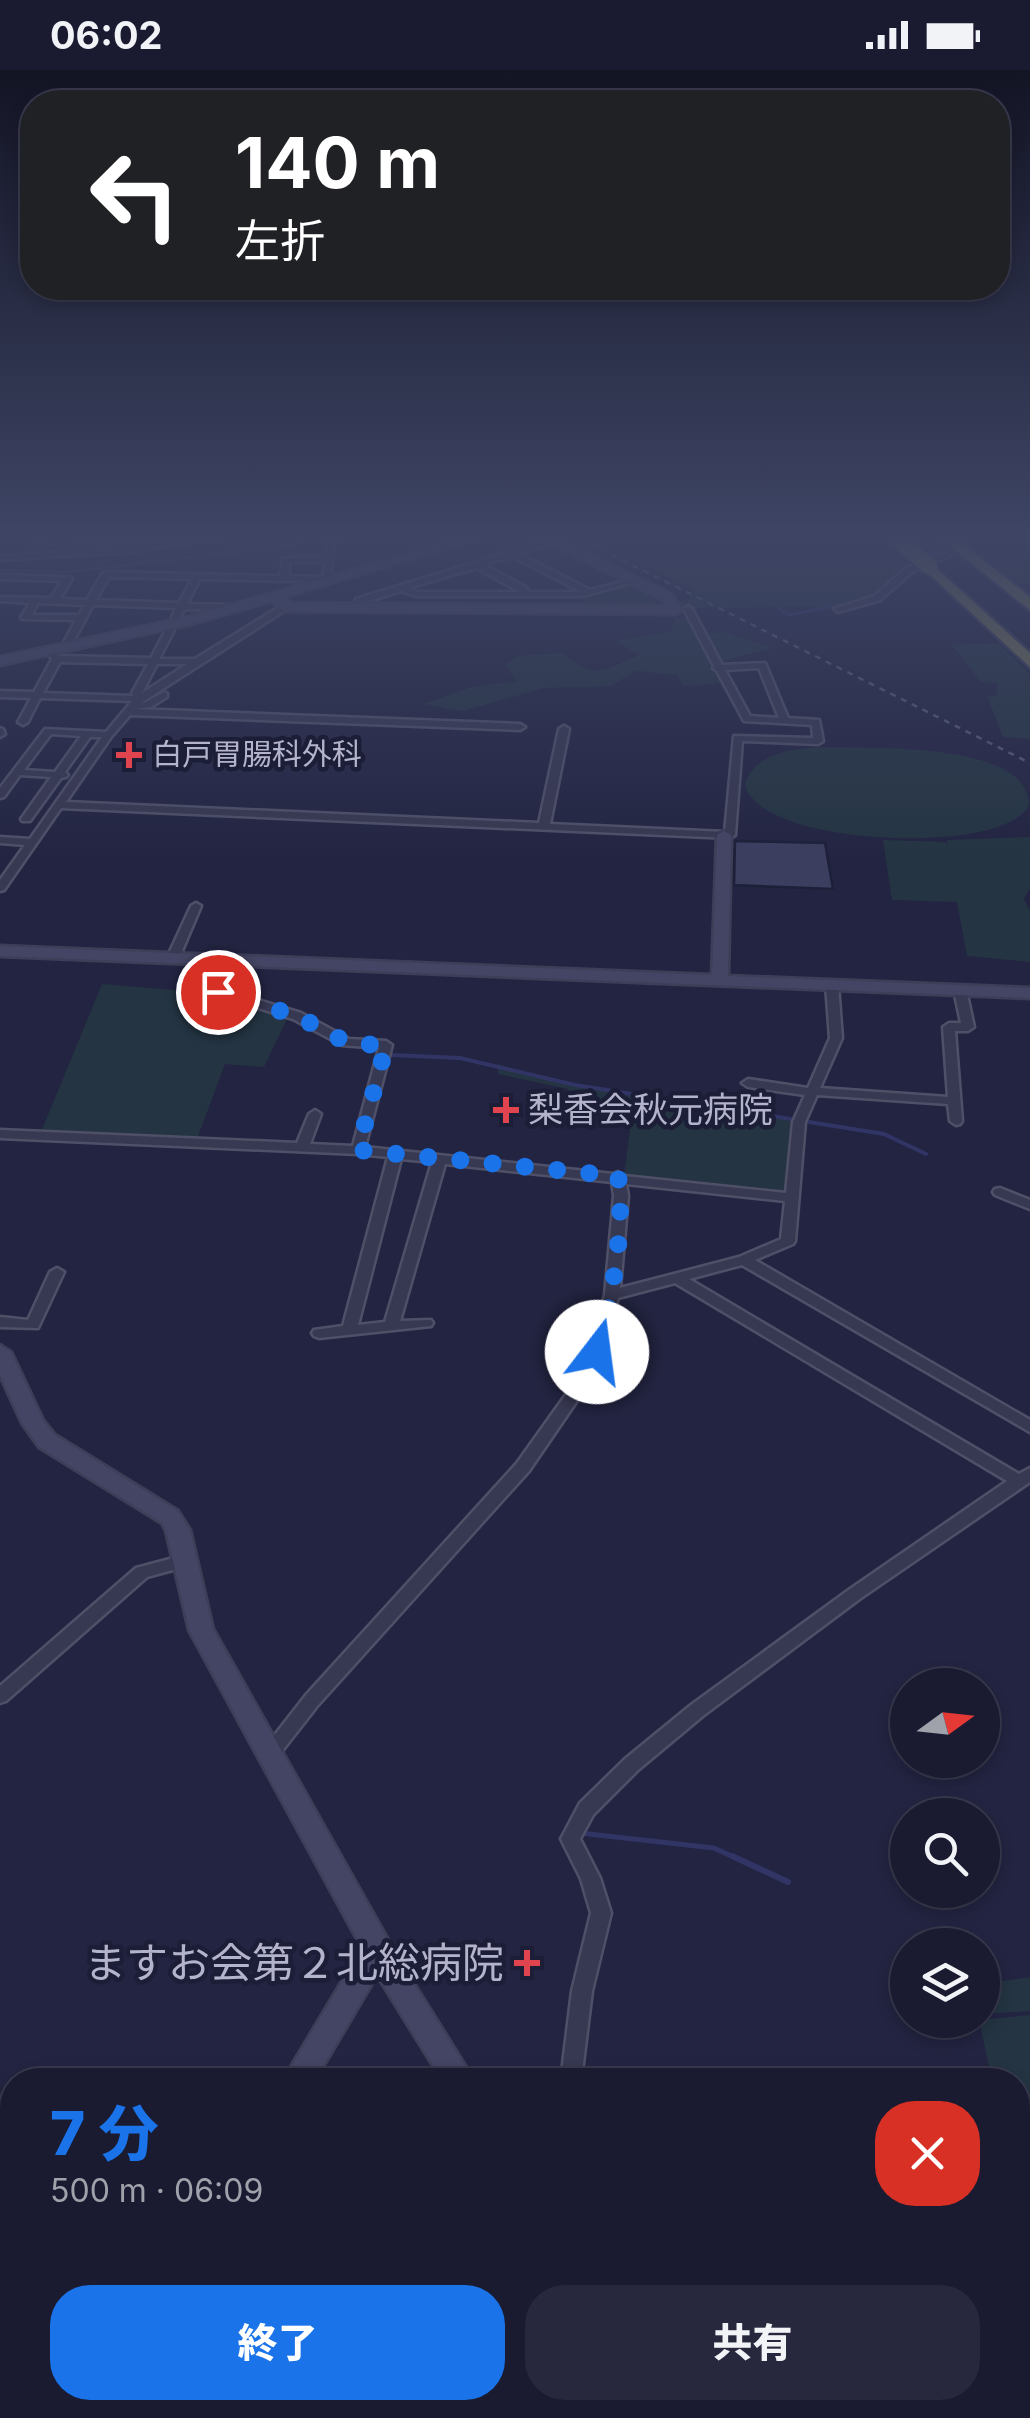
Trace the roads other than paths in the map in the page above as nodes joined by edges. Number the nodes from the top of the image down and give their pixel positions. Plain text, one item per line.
1 (68, 643) edge
2 (90, 643) edge
3 (164, 643) edge
4 (224, 643) edge
5 (703, 643) edge
6 (1010, 643) edge
7 (70, 647) junction
8 (54, 655) junction
9 (0, 661) edge
10 (154, 661) junction
11 (197, 662) junction
12 (1030, 662) edge
13 (717, 668) junction
14 (0, 694) edge
15 (36, 695) junction
16 (164, 695) dead end
17 (133, 706) junction
18 (785, 721) junction
19 (23, 722) dead end
20 (520, 727) dead end
21 (564, 729) dead end
22 (88, 734) junction
23 (108, 734) junction
24 (17, 772) junction
25 (57, 775) junction
26 (78, 776) junction
27 (0, 795) edge
28 (58, 805) junction
29 (26, 820) dead end
30 (544, 826) junction
31 (724, 835) junction
32 (0, 840) edge
33 (32, 842) junction
34 (0, 887) edge
35 (196, 906) dead end
36 (0, 950) edge
37 (174, 958) junction
38 (238, 961) junction
39 (720, 980) junction
40 (832, 985) junction
41 (960, 990) junction
42 (1030, 993) edge
43 (748, 1082) dead end
44 (813, 1091) junction
45 (954, 1101) junction
46 (314, 1114) dead end
47 (956, 1122) dead end
48 (0, 1134) edge
49 (302, 1147) junction
50 (358, 1150) junction
51 (395, 1155) junction
52 (440, 1158) junction
53 (618, 1176) junction
54 (1000, 1192) dead end
55 (791, 1198) junction
56 (1030, 1205) edge
57 (744, 1260) junction
58 (58, 1272) dead end
59 (677, 1278) junction
60 (612, 1294) junction
61 (0, 1322) edge
62 (426, 1322) dead end
63 (391, 1326) junction
64 (349, 1330) junction
65 (319, 1333) dead end
66 (2, 1360) edge
67 (1030, 1427) edge
68 (1024, 1478) edge
69 (184, 1561) junction
70 (3, 1687) edge
71 (270, 1755) junction
72 (378, 1948) junction
73 (305, 2068) edge
74 (452, 2068) edge
75 (572, 2068) edge

1 - 7 street
2 - 7 street
3 - 10 street
4 - 11 street
5 - 13 street
6 - 12 highway, bridge
7 - 8 street
8 - 9 street
8 - 10 street
8 - 15 street
10 - 11 street
10 - 17 street
11 - 17 street
13 - 18 street
13 - 18 street
14 - 15 street
15 - 17 street
15 - 19 street
16 - 17 street
17 - 20 street
17 - 23 street
18 - 31 street
21 - 30 street
22 - 23 street
22 - 24 street
22 - 25 street
23 - 26 street
24 - 25 street
24 - 27 street
25 - 26 street
25 - 29 street
26 - 28 street
28 - 30 street
28 - 33 street
30 - 31 street
31 - 39 street
32 - 33 street
33 - 34 street
35 - 37 street
36 - 37 street
37 - 38 street
38 - 39 street
38 - 50 street
39 - 40 street
40 - 41 street
40 - 44 street
41 - 42 street
41 - 45 street
43 - 44 street
44 - 45 street
44 - 55 street
45 - 47 street
46 - 49 street
48 - 49 street
49 - 50 street
50 - 51 street
51 - 52 street
51 - 64 street
52 - 53 street
52 - 63 street
53 - 55 street
53 - 60 street
54 - 56 street
55 - 57 street
57 - 59 street
57 - 67 street
58 - 61 street
59 - 60 street
59 - 68 street
60 - 71 street
62 - 63 street
63 - 64 street
64 - 65 street
66 - 69 street
68 - 75 street
69 - 70 street
69 - 71 street
71 - 72 street
72 - 73 street
72 - 74 street

